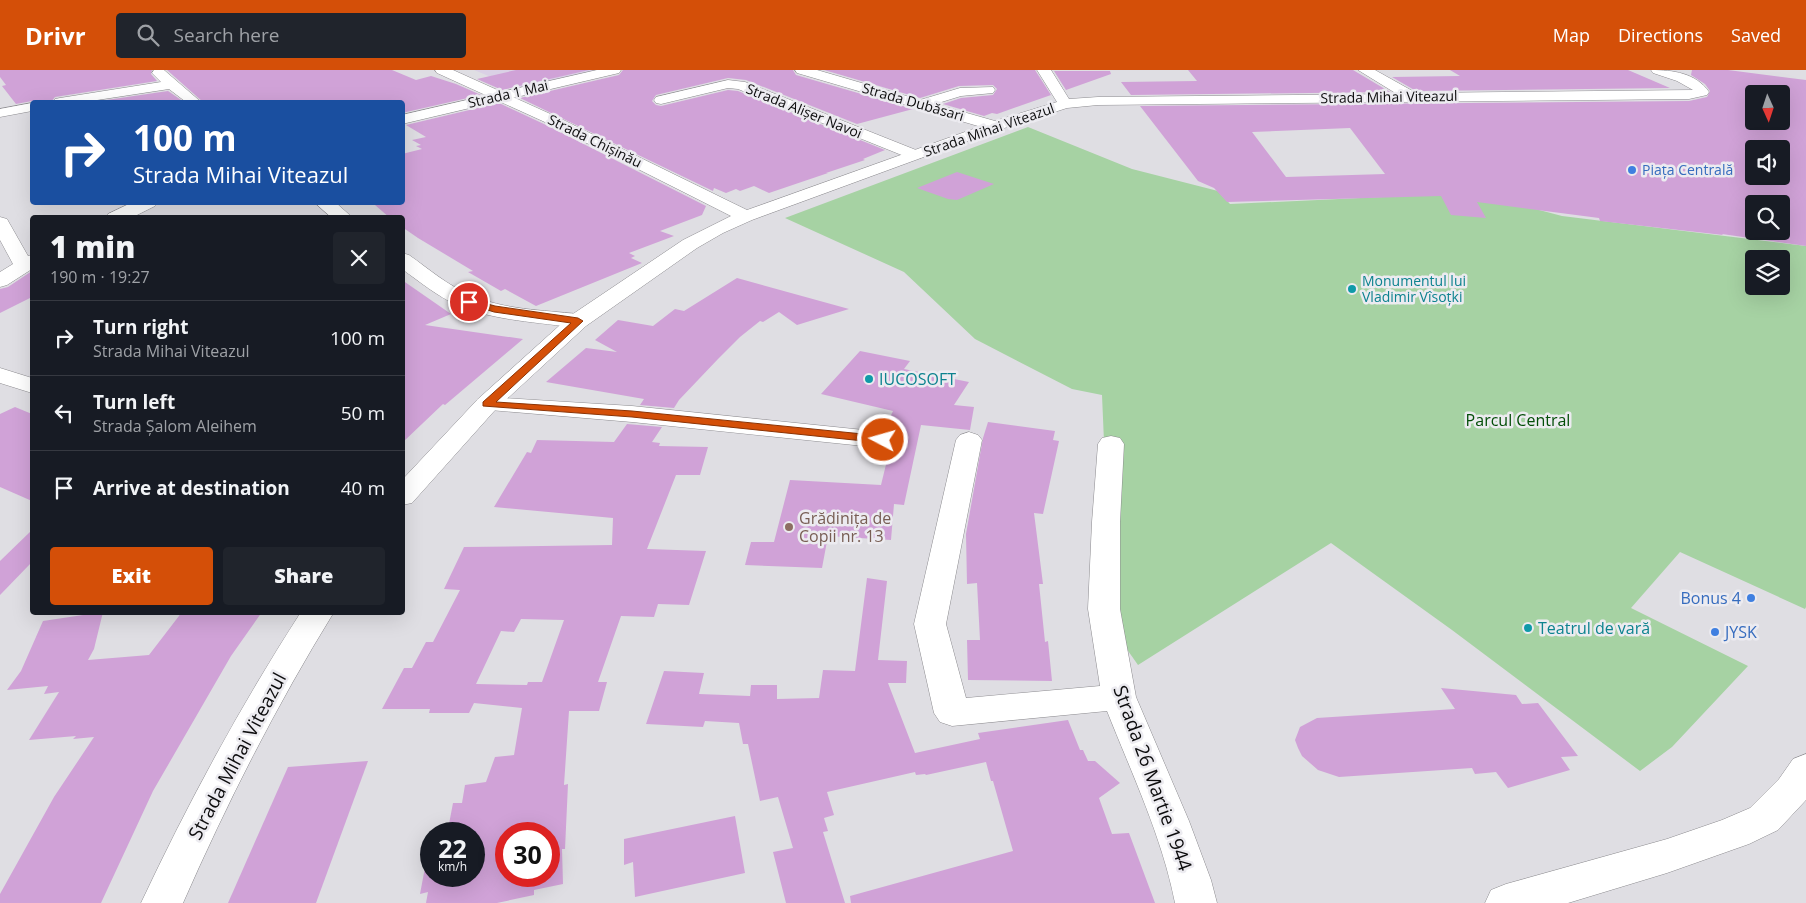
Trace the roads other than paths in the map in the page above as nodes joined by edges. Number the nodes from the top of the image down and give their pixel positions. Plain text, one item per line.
1 (156, 70) edge
2 (442, 70) edge
3 (614, 70) edge
4 (802, 70) edge
5 (1044, 70) edge
6 (1365, 70) edge
7 (1658, 70) edge
8 (865, 72) dead end
9 (837, 80) junction
10 (172, 84) junction
11 (988, 90) dead end
12 (500, 96) junction
13 (1413, 97) junction
14 (72, 100) edge
15 (192, 100) edge
16 (661, 100) dead end
17 (920, 104) junction
18 (1065, 104) junction
19 (30, 107) edge
20 (0, 113) edge
21 (405, 119) edge
22 (995, 126) junction
23 (915, 156) junction
24 (143, 205) edge
25 (327, 205) edge
26 (121, 215) edge
27 (340, 215) edge
28 (746, 216) junction
29 (0, 223) edge
30 (405, 261) edge
31 (28, 264) edge
32 (0, 281) edge
33 (578, 321) junction
34 (2, 379) edge
35 (30, 386) edge
36 (487, 404) junction
37 (883, 440) dead end
38 (969, 440) dead end
39 (1111, 444) dead end
40 (405, 494) edge
41 (316, 615) edge
42 (1119, 697) junction
43 (1806, 769) edge
44 (162, 903) edge
45 (1196, 903) edge
46 (1506, 903) edge

1 - 10 street
2 - 12 street, Strada Chișinău
3 - 12 street, Strada 1 Mai
4 - 9 street, Strada Dubăsari
5 - 18 street
6 - 13 street
7 - 13 street, Strada Mihai Viteazul
8 - 9 street
9 - 17 street, Strada Dubăsari
10 - 14 street
10 - 15 street
11 - 17 street
12 - 21 street, Strada 1 Mai
12 - 28 street, Strada Chișinău
13 - 18 street, Strada Mihai Viteazul
16 - 23 street, Strada Alișer Navoi
17 - 22 street, Strada Dubăsari
18 - 22 street, Strada Mihai Viteazul
19 - 20 street
22 - 23 street, Strada Mihai Viteazul
23 - 28 street, Strada Mihai Viteazul
24 - 26 street
25 - 27 street
28 - 33 street, Strada Mihai Viteazul
29 - 31 street
30 - 33 street
31 - 32 street
33 - 36 street, Strada Mihai Viteazul
34 - 35 street
36 - 37 street
36 - 40 street, Strada Mihai Viteazul
38 - 42 street
39 - 42 street, Strada 26 Martie 1944
41 - 44 street, Strada Mihai Viteazul
42 - 45 street, Strada 26 Martie 1944
43 - 46 street

